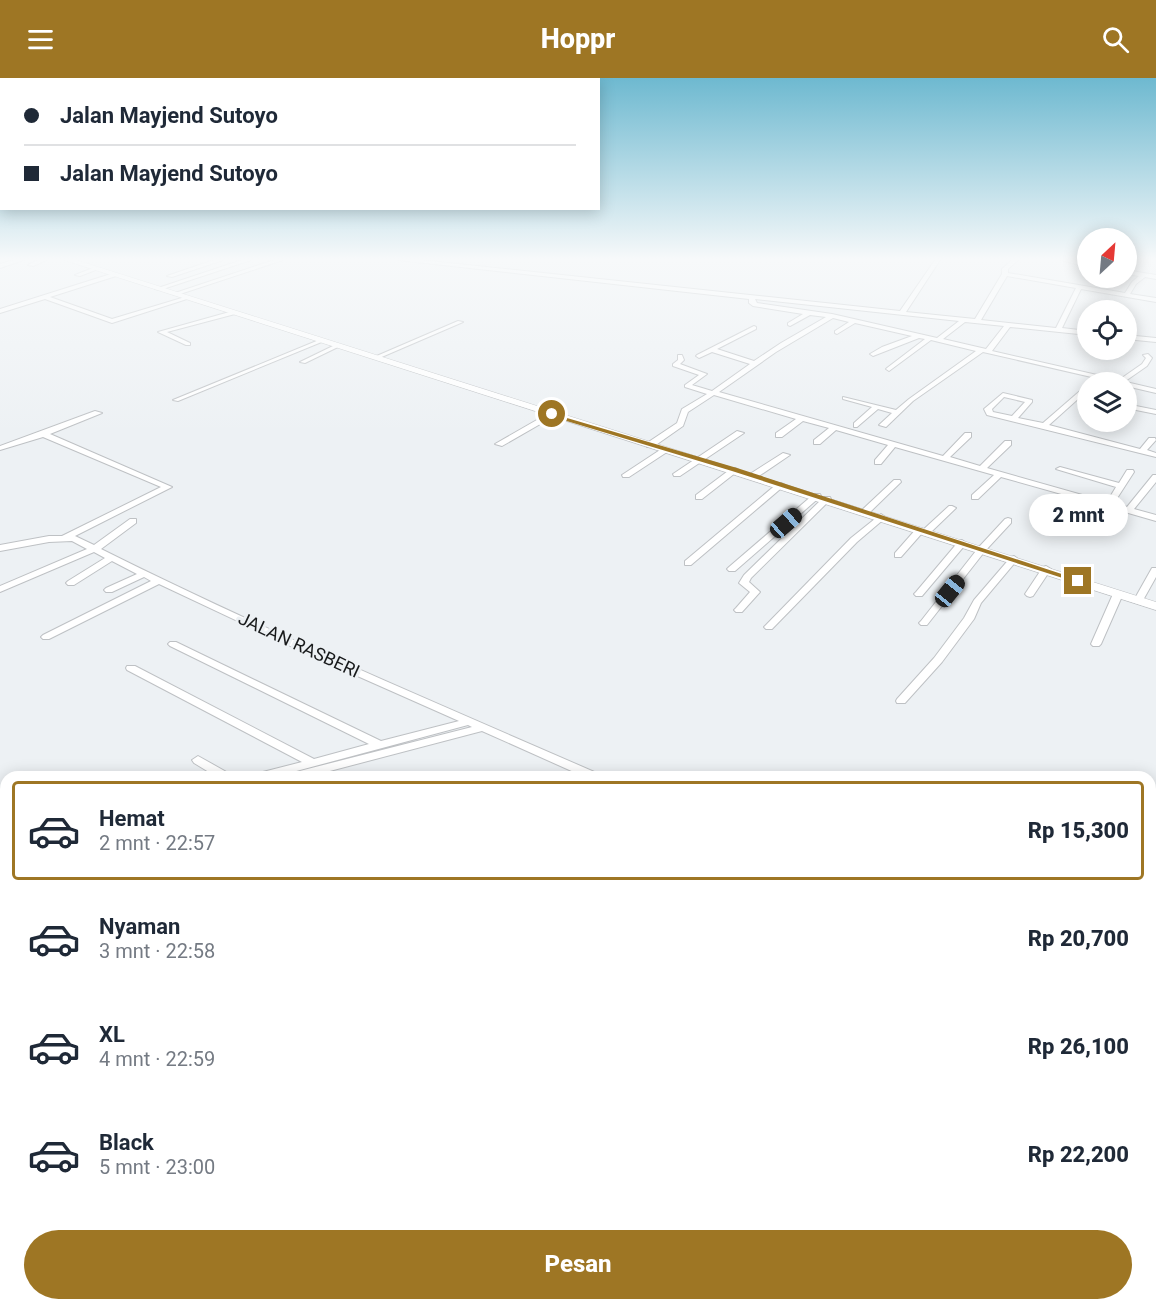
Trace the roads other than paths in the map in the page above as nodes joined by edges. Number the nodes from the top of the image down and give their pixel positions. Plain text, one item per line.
1 (102, 318) edge
2 (123, 318) edge
3 (216, 318) edge
4 (247, 318) edge
5 (801, 318) edge
6 (829, 318) edge
7 (838, 318) edge
8 (865, 318) edge
9 (943, 318) edge
10 (979, 318) edge
11 (1064, 318) edge
12 (965, 320) junction
13 (977, 321) junction
14 (460, 322) dead end
15 (857, 322) junction
16 (790, 324) dead end
17 (1009, 324) junction
18 (870, 325) junction
19 (754, 328) dead end
20 (1058, 330) junction
21 (837, 332) dead end
22 (1077, 332) edge
23 (859, 333) dead end
24 (918, 336) junction
25 (930, 338) junction
26 (1137, 338) edge
27 (938, 340) junction
28 (1156, 340) edge
29 (321, 341) junction
30 (188, 344) dead end
31 (337, 346) junction
32 (712, 350) junction
33 (985, 351) junction
34 (873, 354) dead end
35 (1146, 355) dead end
36 (680, 356) dead end
37 (699, 356) dead end
38 (375, 358) junction
39 (303, 362) dead end
40 (755, 363) junction
41 (889, 369) dead end
42 (1135, 372) edge
43 (1077, 375) edge
44 (1137, 387) edge
45 (1156, 391) edge
46 (713, 393) junction
47 (1077, 396) edge
48 (845, 398) dead end
49 (176, 400) dead end
50 (877, 406) junction
51 (1137, 408) edge
52 (897, 412) junction
53 (1156, 412) edge
54 (98, 413) dead end
55 (552, 414) junction
56 (802, 418) junction
57 (1014, 418) junction
58 (857, 425) dead end
59 (883, 425) dead end
60 (1044, 426) junction
61 (835, 427) junction
62 (740, 433) dead end
63 (43, 434) junction
64 (779, 435) dead end
65 (968, 435) dead end
66 (1152, 440) dead end
67 (817, 442) dead end
68 (1008, 442) dead end
69 (894, 443) junction
70 (498, 444) dead end
71 (650, 445) junction
72 (0, 448) edge
73 (666, 450) junction
74 (1142, 451) junction
75 (786, 454) dead end
76 (1156, 455) edge
77 (945, 458) junction
78 (699, 460) junction
79 (878, 462) dead end
80 (982, 468) junction
81 (1059, 469) dead end
82 (735, 470) junction
83 (1130, 472) dead end
84 (677, 474) dead end
85 (1000, 474) junction
86 (626, 475) dead end
87 (753, 476) junction
88 (1156, 477) edge
89 (897, 482) dead end
90 (781, 485) junction
91 (1121, 486) junction
92 (699, 496) dead end
93 (975, 497) dead end
94 (822, 498) junction
95 (1109, 504) junction
96 (952, 508) dead end
97 (1129, 510) junction
98 (865, 512) junction
99 (881, 517) junction
100 (1156, 518) edge
101 (133, 521) dead end
102 (1008, 521) dead end
103 (1096, 524) dead end
104 (924, 530) junction
105 (66, 537) junction
106 (962, 543) junction
107 (0, 548) edge
108 (96, 548) junction
109 (982, 549) junction
110 (898, 555) dead end
111 (113, 557) junction
112 (1014, 559) junction
113 (688, 563) dead end
114 (732, 569) dead end
115 (1046, 569) junction
116 (1155, 570) edge
117 (144, 574) junction
118 (158, 580) junction
119 (71, 583) dead end
120 (0, 589) edge
121 (109, 590) dead end
122 (919, 594) dead end
123 (1030, 594) dead end
124 (1118, 594) junction
125 (1139, 600) junction
126 (1156, 606) edge
127 (739, 610) dead end
128 (924, 623) dead end
129 (769, 627) dead end
130 (46, 637) dead end
131 (173, 644) dead end
132 (1096, 644) dead end
133 (131, 668) dead end
134 (901, 701) dead end
135 (468, 722) junction
136 (481, 728) junction
137 (381, 746) junction
138 (198, 760) dead end
139 (313, 763) junction
140 (216, 771) edge
141 (282, 771) edge
142 (315, 771) edge
143 (581, 771) edge

1 - 2 street
3 - 30 street
4 - 29 street
5 - 16 street
6 - 40 street
7 - 15 street
8 - 15 street
9 - 12 street
10 - 13 street
11 - 20 street
12 - 13 street
12 - 27 street
13 - 17 street
14 - 38 street
15 - 18 street
15 - 21 street
17 - 20 street
17 - 33 street
18 - 23 street
18 - 24 street
19 - 32 street
20 - 22 street
24 - 25 street
24 - 34 street
25 - 27 street
25 - 41 street
26 - 28 street
27 - 33 street
29 - 31 street
29 - 49 street
31 - 38 street
31 - 39 street
32 - 37 street
32 - 40 street
33 - 43 street
33 - 52 street
35 - 42 street
36 - 46 street
38 - 55 street
40 - 46 street
44 - 45 street
46 - 56 street
46 - 71 street
47 - 60 street
48 - 50 street
50 - 52 street
50 - 58 street
51 - 53 street
52 - 59 street
54 - 63 street
55 - 70 street
55 - 71 street
56 - 61 street
56 - 64 street
57 - 57 street
57 - 60 street
60 - 74 street
61 - 67 street
61 - 69 street
62 - 78 street
63 - 72 street
63 - 105 street
65 - 77 street
66 - 74 street
68 - 80 street
69 - 77 street
69 - 79 street
71 - 73 street
73 - 78 street
73 - 86 street
74 - 76 street
75 - 87 street
77 - 80 street
78 - 82 street
78 - 84 street
80 - 85 street
81 - 91 street
82 - 87 street
82 - 92 street
83 - 91 street
85 - 93 street
85 - 95 street
87 - 90 street
88 - 97 street
89 - 98 street
90 - 94 street
90 - 113 street
91 - 95 street
94 - 98 street
94 - 114 street
94 - 127 street
95 - 97 street
95 - 103 street
96 - 104 street
97 - 100 street
98 - 99 street
99 - 104 street
99 - 129 street
101 - 108 street
102 - 109 street
104 - 106 street
104 - 110 street
105 - 107 street, JALAN RASBERI
105 - 108 street, JALAN RASBERI
106 - 109 street
106 - 122 street
108 - 111 street, JALAN RASBERI
108 - 120 street
109 - 112 street
109 - 128 street
111 - 117 street, JALAN RASBERI
111 - 119 street
112 - 115 street
112 - 134 street
115 - 123 street
115 - 124 street
116 - 125 street
117 - 118 street, JALAN RASBERI
117 - 121 street
118 - 130 street
118 - 135 street, JALAN RASBERI
124 - 125 street
124 - 132 street
125 - 126 street
131 - 137 street
133 - 139 street
135 - 136 street, JALAN RASBERI
135 - 137 street
136 - 142 street
136 - 143 street, JALAN RASBERI
137 - 139 street
138 - 140 street
139 - 141 street

